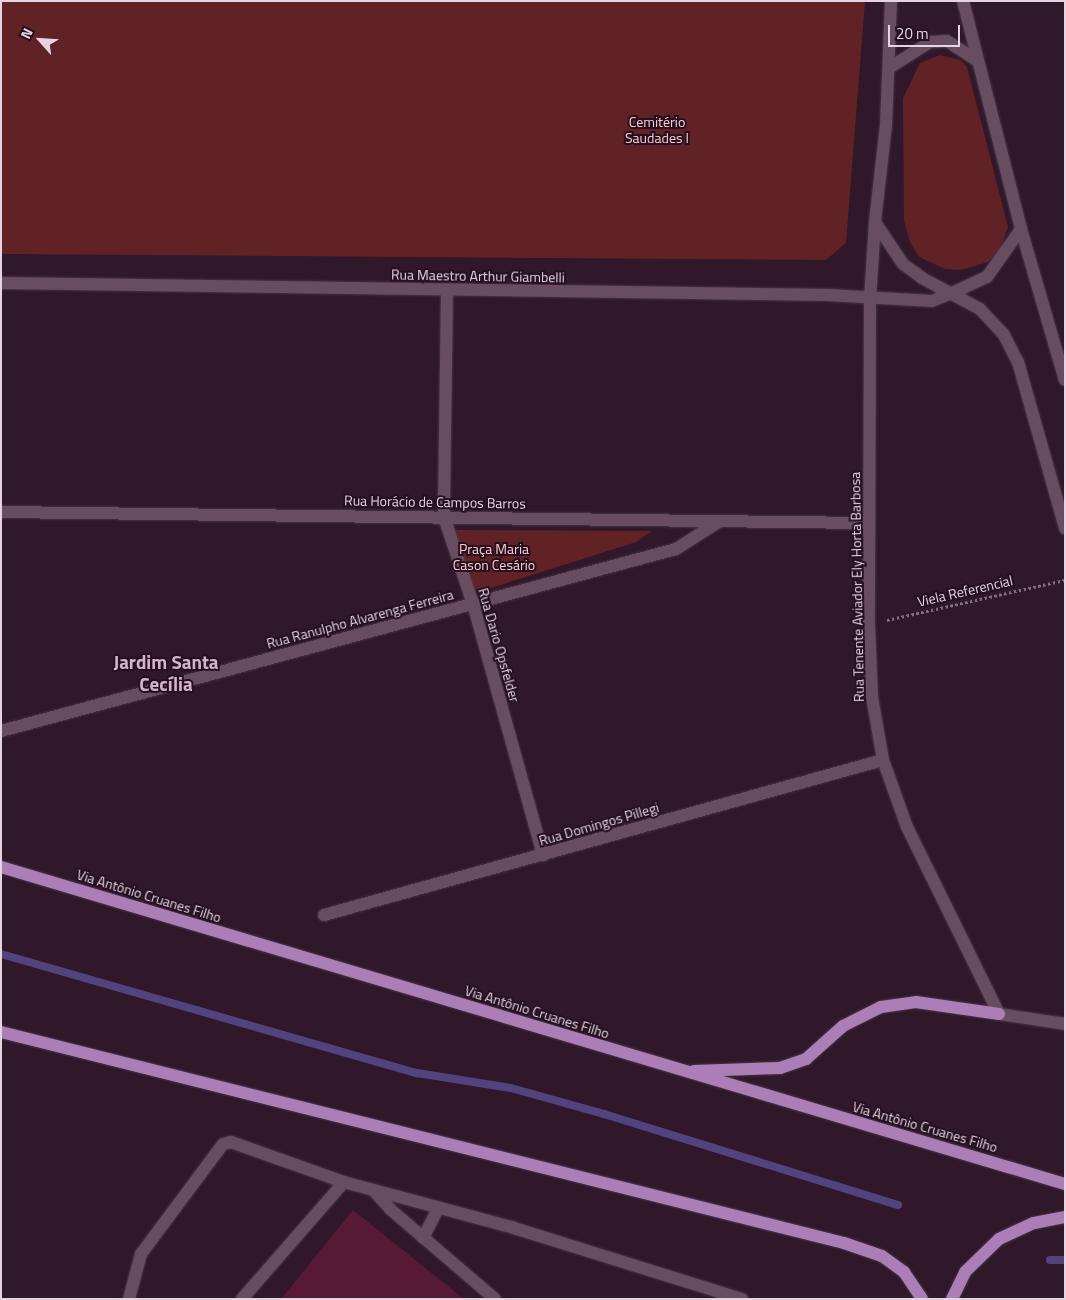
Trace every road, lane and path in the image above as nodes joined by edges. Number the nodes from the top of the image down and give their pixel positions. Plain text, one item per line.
1 (891, 1) edge
2 (963, 1) edge
3 (978, 61) junction
4 (889, 68) junction
5 (874, 222) junction
6 (1021, 229) junction
7 (1, 283) edge
8 (447, 291) junction
9 (952, 293) junction
10 (870, 299) junction
11 (1065, 380) edge
12 (1, 512) edge
13 (444, 517) junction
14 (720, 521) junction
15 (869, 522) junction
16 (1065, 528) edge
17 (1065, 580) edge
18 (473, 604) junction
19 (870, 624) junction
20 (1, 731) edge
21 (882, 760) junction
22 (543, 856) junction
23 (1, 867) edge
24 (324, 915) dead end
25 (999, 1014) junction
26 (1065, 1024) edge
27 (1, 1032) edge
28 (681, 1072) junction
29 (344, 1182) junction
30 (1065, 1184) edge
31 (374, 1190) junction
32 (438, 1208) junction
33 (1065, 1217) edge
34 (423, 1238) junction
35 (129, 1299) edge
36 (242, 1299) edge
37 (495, 1299) edge
38 (742, 1299) edge
39 (922, 1299) edge
40 (952, 1299) edge

1 - 4 street, Rua Tenente Aviador Ely Horta Barbosa
2 - 3 street
3 - 4 street
3 - 6 street
4 - 5 street, Rua Tenente Aviador Ely Horta Barbosa
5 - 9 street
5 - 10 street, Rua Tenente Aviador Ely Horta Barbosa
6 - 9 street, Rua Maestro Arthur Giambelli
6 - 11 street
7 - 8 street, Rua Maestro Arthur Giambelli
8 - 10 street, Rua Maestro Arthur Giambelli
8 - 13 street, Rua Dario Opsfelder
9 - 10 street, Rua Maestro Arthur Giambelli
9 - 16 street
10 - 15 street, Rua Tenente Aviador Ely Horta Barbosa
12 - 13 street, Rua Horácio de Campos Barros
13 - 14 street, Rua Horácio de Campos Barros
13 - 18 street, Rua Dario Opsfelder
14 - 15 street, Rua Horácio de Campos Barros
14 - 18 street, Rua Ranulpho Alvarenga Ferreira
15 - 19 street, Rua Tenente Aviador Ely Horta Barbosa
17 - 19 path, Viela Referencial
18 - 20 street, Rua Ranulpho Alvarenga Ferreira
18 - 22 street, Rua Dario Opsfelder
19 - 21 street, Rua Tenente Aviador Ely Horta Barbosa
21 - 22 street, Rua Domingos Pillegi
21 - 25 street, Rua Tenente Aviador Ely Horta Barbosa
22 - 24 street, Rua Domingos Pillegi
23 - 28 main road, Via Antônio Cruanes Filho
25 - 26 street
25 - 28 main road
27 - 39 main road
28 - 30 main road, Via Antônio Cruanes Filho
29 - 31 street
29 - 35 street
29 - 36 street
31 - 32 street
31 - 34 street
32 - 34 street
32 - 38 street
33 - 40 main road
34 - 37 street

